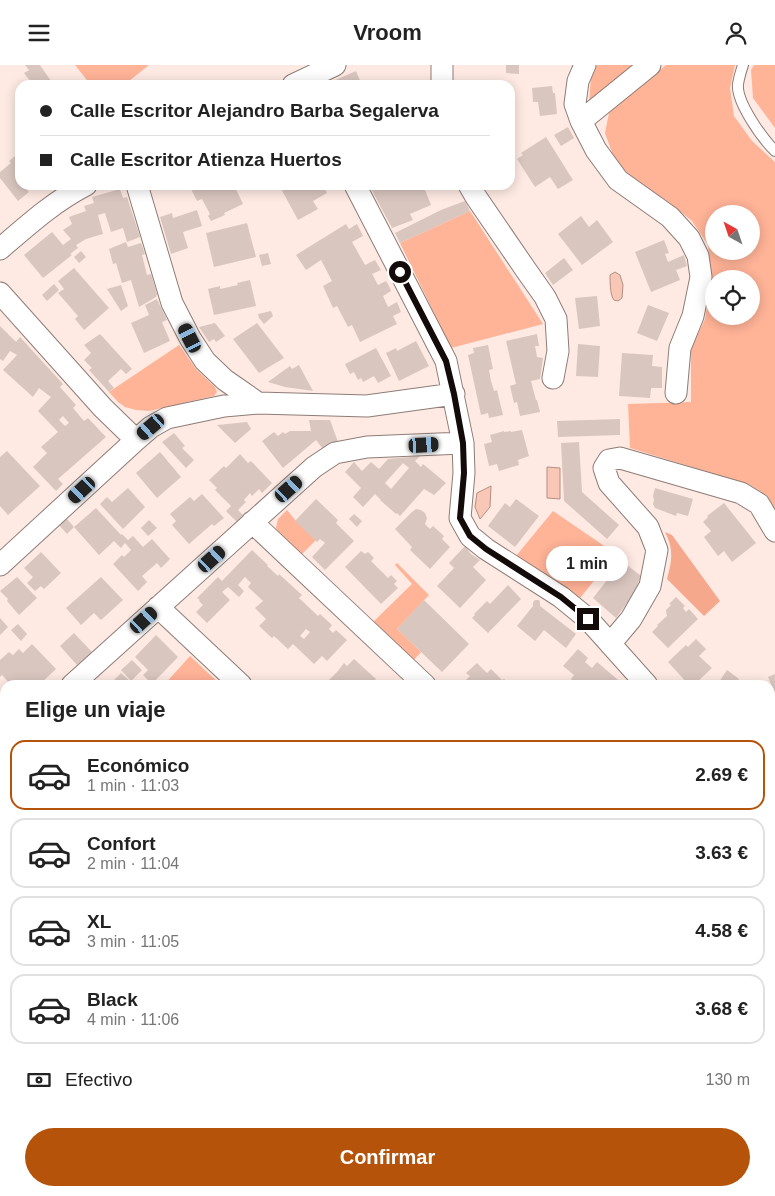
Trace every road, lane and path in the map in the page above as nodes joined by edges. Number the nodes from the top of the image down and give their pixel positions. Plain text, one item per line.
1 (335, 65) edge
2 (442, 65) edge
3 (585, 65) edge
4 (650, 65) edge
5 (743, 65) edge
6 (305, 80) edge
7 (442, 80) edge
8 (581, 121) junction
9 (775, 151) edge
10 (77, 190) edge
11 (138, 190) edge
12 (357, 190) edge
13 (472, 190) edge
14 (0, 249) edge
15 (0, 293) edge
16 (553, 378) dead end
17 (676, 393) dead end
18 (454, 394) junction
19 (258, 403) junction
20 (136, 440) junction
21 (463, 443) junction
22 (252, 522) junction
23 (775, 531) edge
24 (0, 565) edge
25 (158, 607) junction
26 (610, 644) junction
27 (78, 680) edge
28 (236, 680) edge
29 (420, 680) edge
30 (642, 680) edge

1 - 6 street
2 - 7 street
3 - 8 street
4 - 8 street
5 - 9 lane
8 - 17 street
10 - 14 street
11 - 19 street
12 - 18 street
13 - 16 street
15 - 20 street
18 - 19 street
18 - 21 street
19 - 20 street
20 - 24 street
21 - 22 street
21 - 26 street
22 - 25 street
22 - 29 street
23 - 26 street
25 - 27 street
25 - 28 street
26 - 30 street

